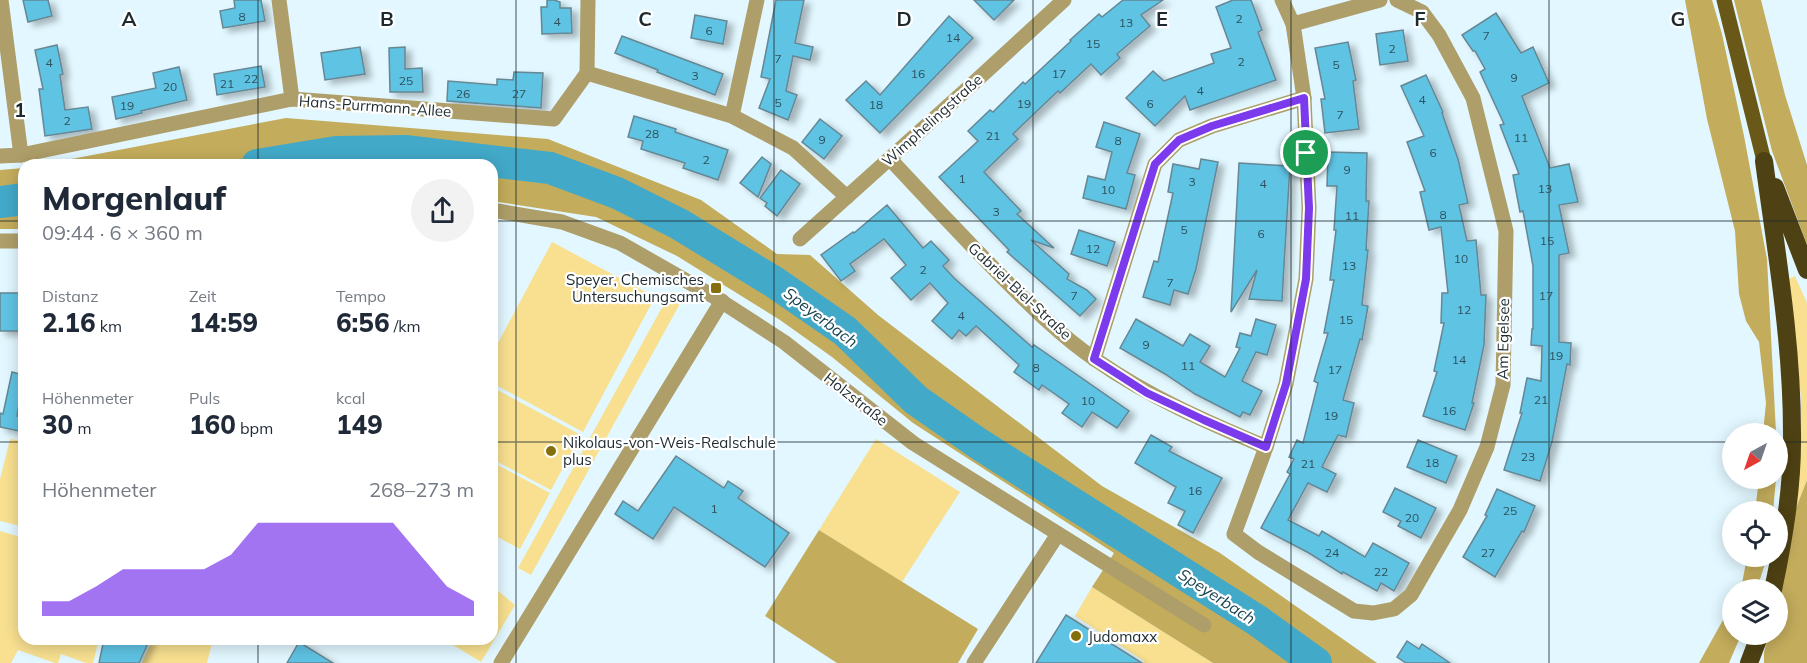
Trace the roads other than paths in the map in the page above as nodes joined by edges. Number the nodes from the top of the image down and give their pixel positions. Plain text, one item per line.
1 (1, 0) edge
2 (279, 0) edge
3 (588, 0) edge
4 (757, 0) edge
5 (1064, 0) edge
6 (1282, 0) edge
7 (1380, 0) edge
8 (1397, 0) edge
9 (1724, 0) edge
10 (1293, 24) junction
11 (587, 74) junction
12 (1304, 98) junction
13 (292, 99) junction
14 (732, 116) junction
15 (21, 155) junction
16 (0, 156) edge
17 (890, 159) junction
18 (1764, 160) junction
19 (847, 197) junction
20 (498, 211) edge
21 (800, 239) dead end
22 (0, 241) edge
23 (18, 241) edge
24 (1807, 270) edge
25 (722, 301) junction
26 (1094, 359) junction
27 (1266, 447) junction
28 (1058, 534) junction
29 (1775, 579) edge
30 (1204, 625) dead end
31 (1756, 645) edge
32 (501, 663) edge
33 (974, 663) edge
34 (1749, 663) edge

1 - 15 street
2 - 13 street
3 - 11 street
4 - 14 street
5 - 17 street, Wimphelingstraße
6 - 10 street
7 - 10 street
8 - 27 street, Am Egelsee
9 - 18 main road
10 - 12 street
11 - 13 street, Hans-Purrmann-Allee
11 - 14 street
12 - 26 street
12 - 27 street
13 - 15 street, Hans-Purrmann-Allee
14 - 19 street
15 - 16 street, Hans-Purrmann-Allee
17 - 19 street, Wimphelingstraße
17 - 26 street, Gabriel-Biel-Straße
18 - 24 highway
18 - 29 highway
19 - 21 street, Wimphelingstraße
20 - 25 street, Holzstraße
22 - 23 street
25 - 28 street, Holzstraße
25 - 32 street
26 - 27 street, Gabriel-Biel-Straße
28 - 30 street, Holzstraße
28 - 33 street
31 - 34 highway

